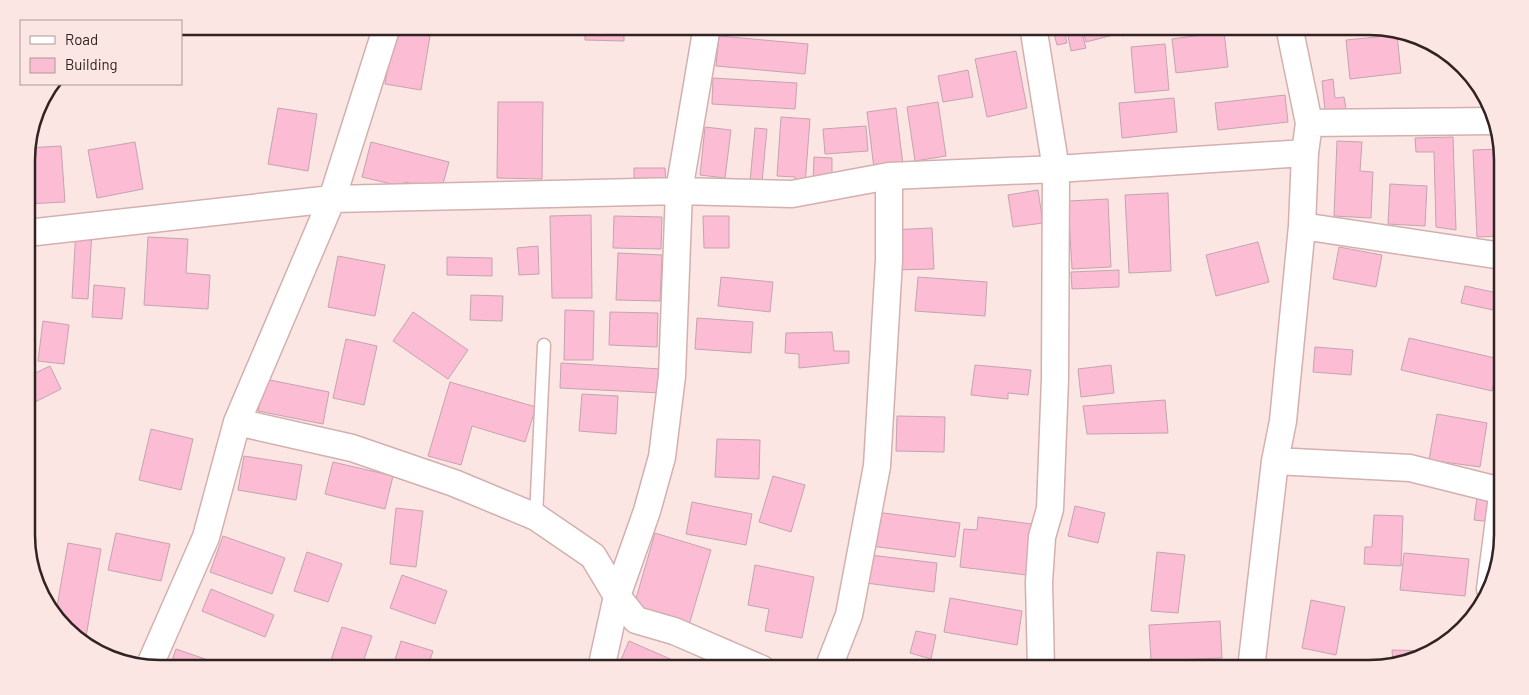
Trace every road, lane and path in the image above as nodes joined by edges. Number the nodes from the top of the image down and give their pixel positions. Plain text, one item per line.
1 (384, 35) edge
2 (705, 35) edge
3 (1035, 35) edge
4 (1291, 35) edge
5 (1488, 122) edge
6 (1309, 123) junction
7 (1305, 152) junction
8 (1056, 169) junction
9 (888, 176) junction
10 (679, 191) junction
11 (332, 199) junction
12 (1302, 226) junction
13 (35, 232) edge
14 (1494, 255) edge
15 (544, 345) dead end
16 (237, 422) junction
17 (1275, 461) junction
18 (1494, 487) edge
19 (536, 517) junction
20 (617, 596) junction
21 (152, 660) edge
22 (603, 660) edge
23 (741, 660) edge
24 (832, 660) edge
25 (1041, 660) edge
26 (1252, 660) edge

1 - 11 street
2 - 10 street
3 - 8 street
4 - 6 street
5 - 6 street
6 - 7 street
7 - 8 street
7 - 12 street
8 - 9 street
8 - 25 street
9 - 10 street
9 - 24 street
10 - 11 street
10 - 20 street
11 - 13 street
11 - 16 street
12 - 14 street
12 - 17 street
15 - 19 lane
16 - 19 street
16 - 21 street
17 - 18 street
17 - 26 street
19 - 20 street
20 - 22 street
20 - 23 street

